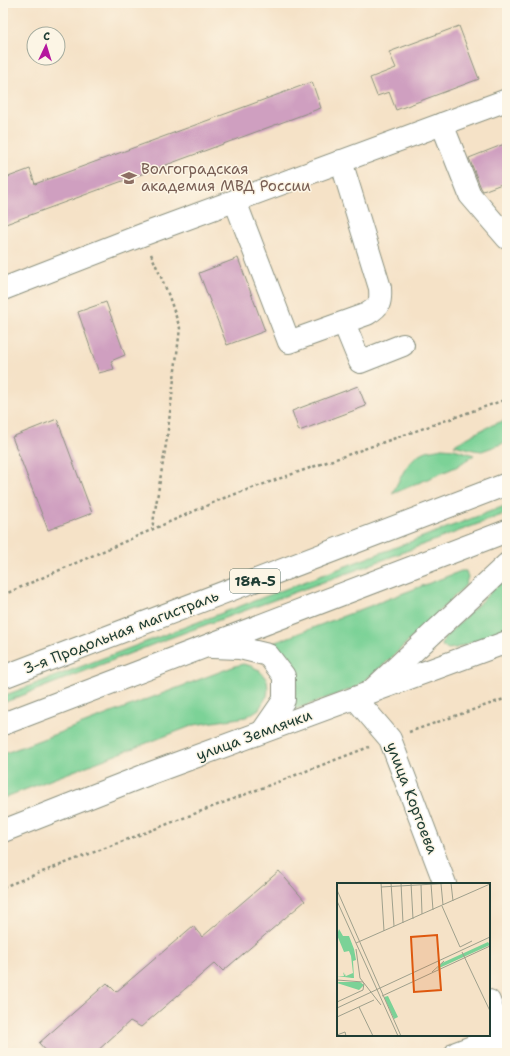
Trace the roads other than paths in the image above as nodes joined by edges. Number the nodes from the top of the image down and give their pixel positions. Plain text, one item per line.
1 (507, 100) edge
2 (442, 124) junction
3 (341, 161) junction
4 (235, 201) junction
5 (507, 238) edge
6 (3, 289) edge
7 (344, 323) junction
8 (402, 344) dead end
9 (507, 484) edge
10 (507, 531) edge
11 (507, 564) edge
12 (507, 642) edge
13 (203, 647) junction
14 (3, 678) edge
15 (362, 695) junction
16 (3, 724) edge
17 (262, 732) junction
18 (3, 831) edge
19 (445, 883) edge
20 (490, 1004) edge
21 (504, 1043) edge
22 (456, 1053) edge

1 - 2 main road
2 - 3 main road
2 - 5 main road
3 - 4 main road
3 - 7 main road
4 - 6 main road
4 - 7 main road
7 - 8 main road
9 - 14 main road, 3-я Продольная магистраль / 18А-5
10 - 13 main road
11 - 15 main road
12 - 15 main road, улица Землячки
13 - 16 main road
13 - 17 main road
15 - 17 main road, улица Землячки
15 - 19 main road, улица Кортоева
17 - 18 main road, улица Землячки
20 - 21 main road
21 - 22 main road

